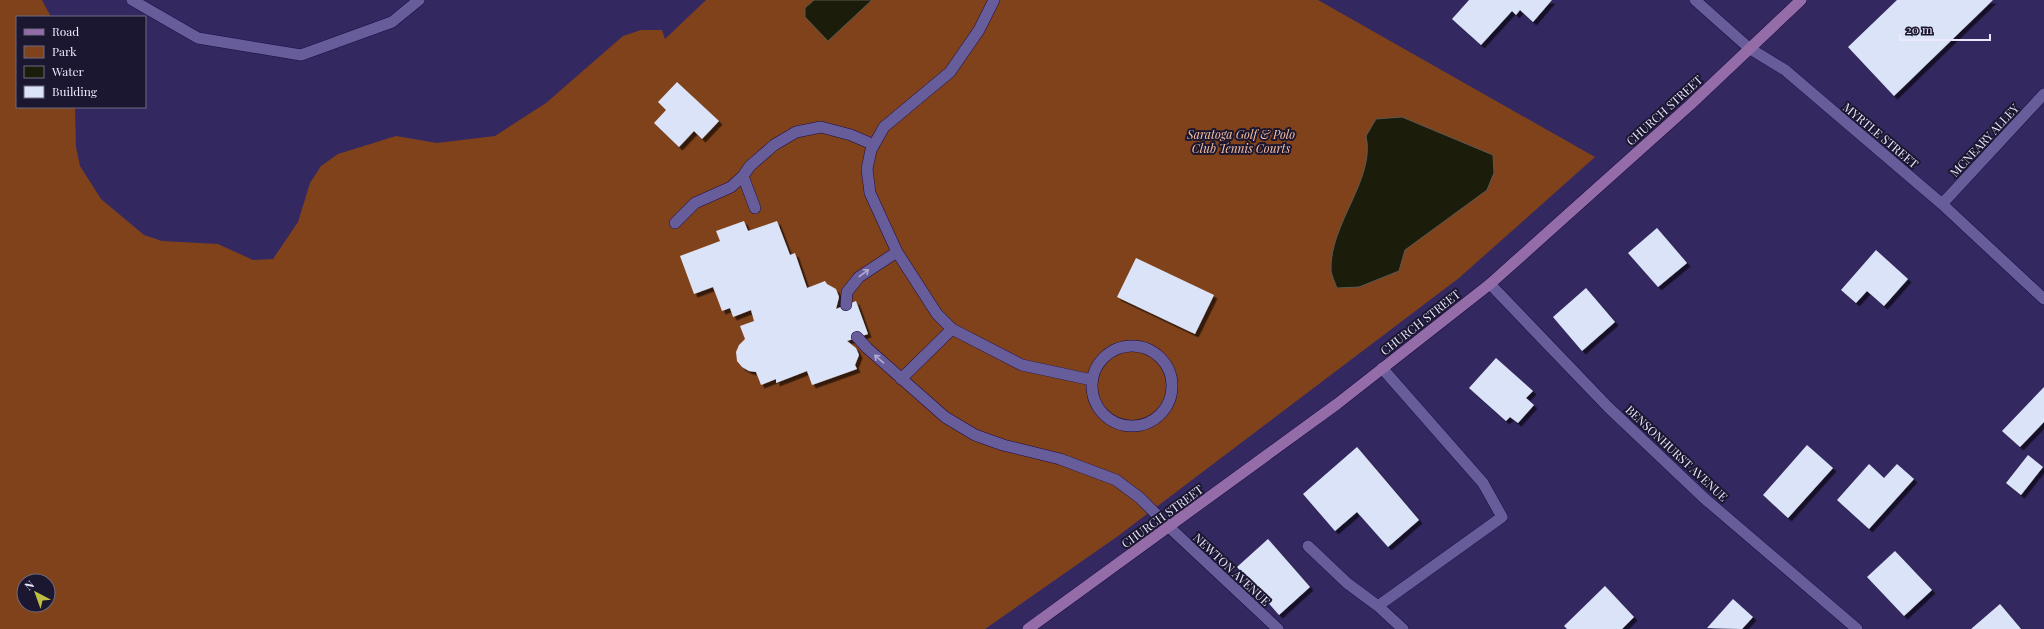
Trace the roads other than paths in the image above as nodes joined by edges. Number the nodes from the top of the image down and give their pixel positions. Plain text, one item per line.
1 (132, 0) edge
2 (419, 0) edge
3 (994, 0) edge
4 (1695, 0) edge
5 (1800, 0) edge
6 (1749, 48) junction
7 (2044, 94) edge
8 (874, 145) junction
9 (743, 176) junction
10 (1942, 204) junction
11 (755, 208) dead end
12 (676, 223) dead end
13 (897, 252) junction
14 (1490, 284) junction
15 (2044, 299) edge
16 (846, 305) dead end
17 (952, 329) junction
18 (857, 337) dead end
19 (1382, 368) junction
20 (901, 379) junction
21 (1092, 380) junction
22 (1169, 527) junction
23 (1308, 546) dead end
24 (1378, 606) junction
25 (1028, 629) edge
26 (1278, 629) edge
27 (1403, 629) edge
28 (1858, 629) edge

1 - 2 street
3 - 8 street
4 - 6 street, MYRTLE STREET
5 - 6 main road, CHURCH STREET
6 - 10 street, MYRTLE STREET
6 - 14 main road, CHURCH STREET
7 - 10 street, MCNEARY ALLEY
8 - 9 street
8 - 13 street
9 - 11 street
9 - 12 street
10 - 15 street, MYRTLE STREET
16 -> 13 street
13 - 17 street
14 - 19 main road, CHURCH STREET
14 - 28 street, BENSONHURST AVENUE
17 - 20 street
17 - 21 street
20 -> 18 street, NEWTON AVENUE
19 - 22 main road, CHURCH STREET
19 - 24 street
20 - 22 street, NEWTON AVENUE
21 - 21 street
22 - 25 main road, CHURCH STREET
22 - 26 street, NEWTON AVENUE
23 - 24 street
24 - 27 street

